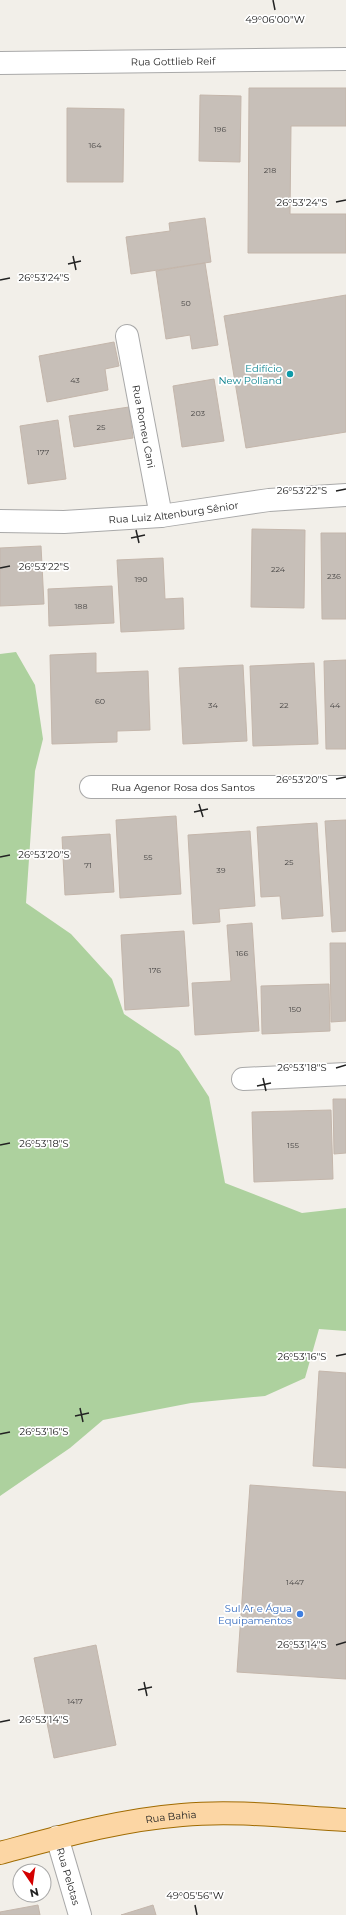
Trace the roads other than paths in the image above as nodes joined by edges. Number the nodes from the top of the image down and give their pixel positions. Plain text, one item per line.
1 (346, 59) edge
2 (0, 63) edge
3 (127, 336) dead end
4 (346, 495) edge
5 (161, 516) junction
6 (0, 521) edge
7 (91, 787) dead end
8 (346, 787) edge
9 (346, 1074) edge
10 (243, 1079) dead end
11 (346, 1820) edge
12 (57, 1838) junction
13 (0, 1853) edge
14 (80, 1915) edge

1 - 2 street, Rua Gottlieb Reif
3 - 5 street, Rua Romeu Cani
4 - 5 street, Rua Luiz Altenburg Sênior
5 - 6 street, Rua Luiz Altenburg Sênior
7 - 8 street, Rua Agenor Rosa dos Santos
9 - 10 street
11 - 12 main road, Rua Bahia
12 - 13 main road, Rua Bahia
12 - 14 street, Rua Pelotas

